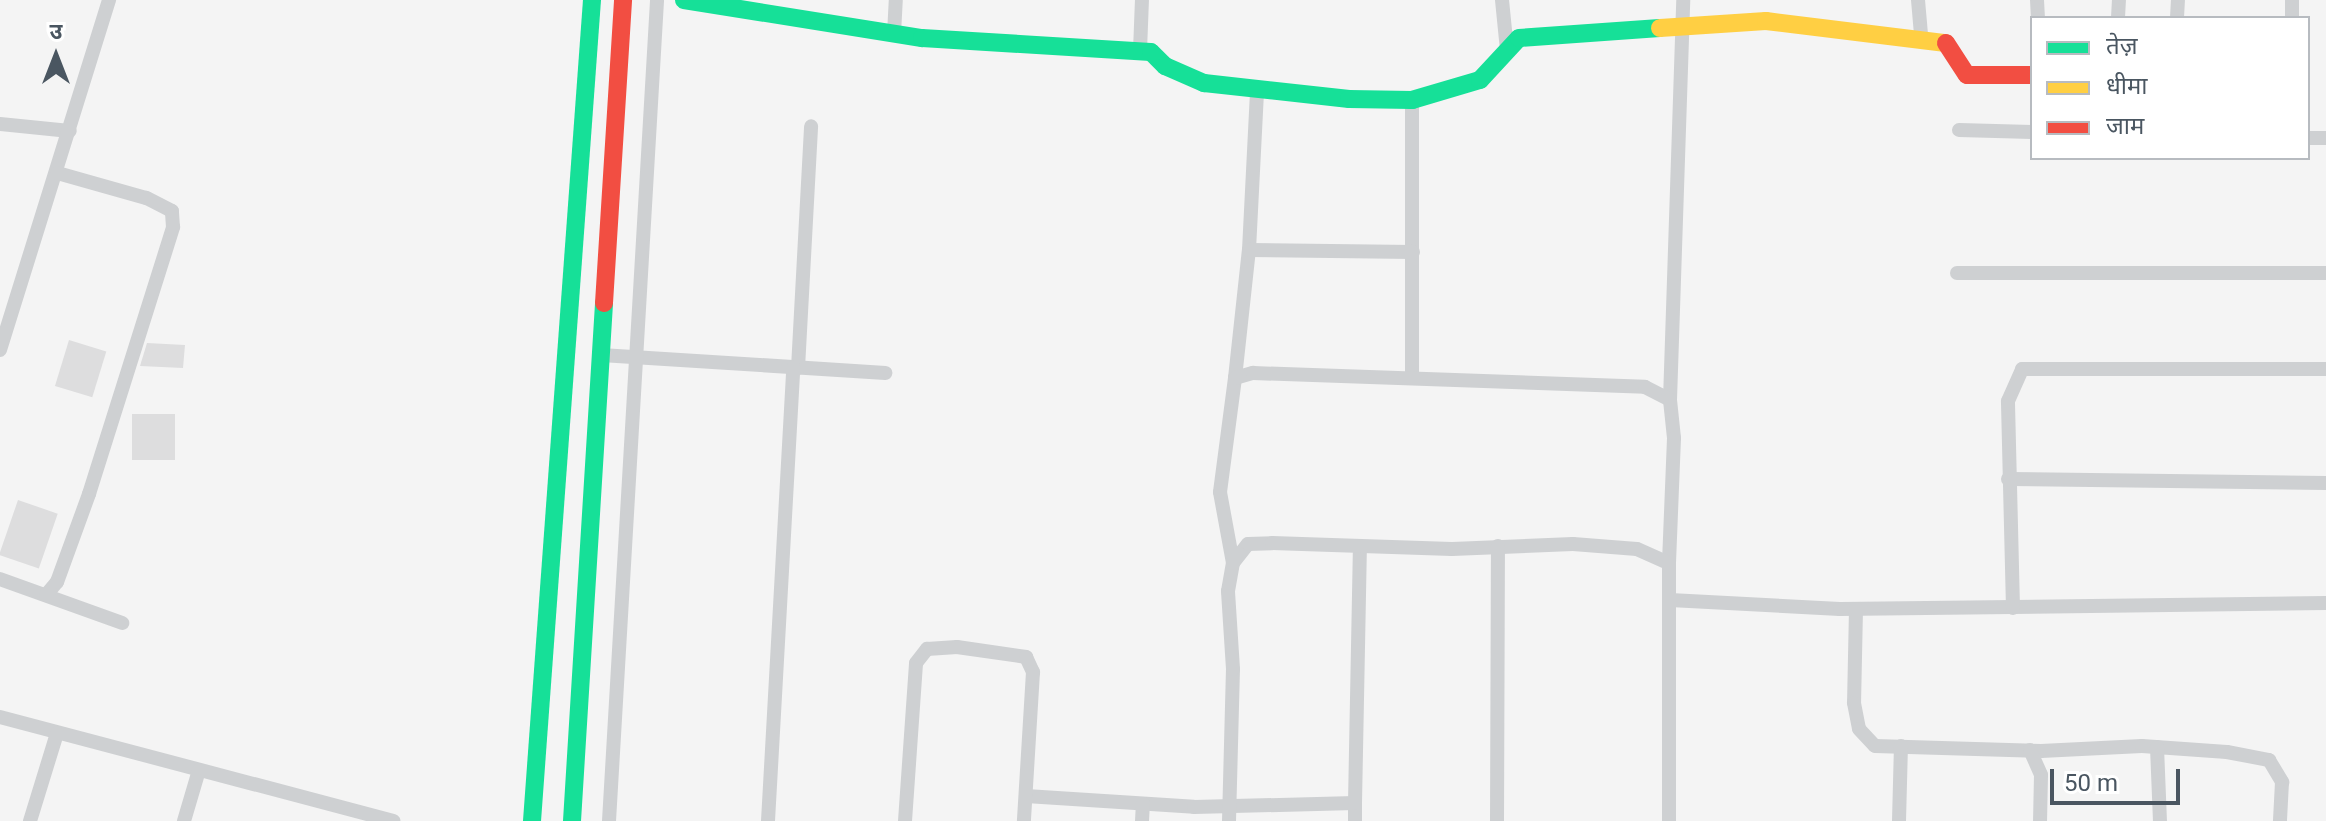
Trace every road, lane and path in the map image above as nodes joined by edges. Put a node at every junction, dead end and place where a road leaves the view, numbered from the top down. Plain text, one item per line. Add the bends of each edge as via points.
1 (109, 0) edge
2 (592, 0) edge
3 (623, 0) edge
4 (657, 0) edge
5 (684, 0) edge
6 (896, 0) edge
7 (1142, 0) edge
8 (1502, 0) edge
9 (1683, 0) edge
10 (1918, 0) edge
11 (1683, 29) junction
12 (894, 34) junction
13 (1921, 37) junction
14 (1507, 50) junction
15 (1140, 51) junction
16 (2030, 75) edge
17 (1257, 91) junction
18 (1412, 100) junction
19 (0, 124) edge
20 (811, 126) dead end
21 (1959, 130) dead end
22 (70, 131) junction
23 (2030, 132) edge
24 (57, 173) junction
25 (1249, 250) junction
26 (1413, 252) junction
27 (1957, 273) dead end
28 (2326, 273) edge
29 (0, 350) edge
30 (638, 354) junction
31 (601, 355) junction
32 (796, 368) junction
33 (2326, 369) edge
34 (885, 373) dead end
35 (1235, 378) junction
36 (1412, 378) junction
37 (1670, 400) junction
38 (2008, 479) junction
39 (2326, 483) edge
40 (1498, 546) junction
41 (1360, 548) junction
42 (1233, 563) junction
43 (1669, 563) junction
44 (0, 579) edge
45 (46, 595) junction
46 (1670, 600) junction
47 (2326, 603) edge
48 (2013, 608) junction
49 (1856, 609) junction
50 (122, 623) dead end
51 (0, 717) edge
52 (57, 733) junction
53 (1901, 746) junction
54 (2157, 747) junction
55 (2030, 750) junction
56 (199, 770) junction
57 (1026, 796) junction
58 (1355, 803) junction
59 (1143, 804) junction
60 (1229, 805) junction
61 (338, 814) edge
62 (30, 821) edge
63 (184, 821) edge
64 (393, 821) edge
65 (532, 821) edge
66 (572, 821) edge
67 (609, 821) edge
68 (768, 821) edge
69 (905, 821) edge
70 (1024, 821) edge
71 (1142, 821) edge
72 (1229, 821) edge
73 (1355, 821) edge
74 (1497, 821) edge
75 (1669, 821) edge
76 (1899, 821) edge
77 (2040, 821) edge
78 (2160, 821) edge
79 (2280, 821) edge

1 - 22 street
2 - 65 street
3 - 31 street
4 - 30 street
5 - 12 street
6 - 12 street
7 - 15 street
8 - 14 street
9 - 11 street
10 - 13 street
11 - 13 street via 1766,21
11 - 14 street via 1519,38
11 - 37 street
12 - 15 street
13 - 16 street via 1946,43 1967,75
14 - 18 street via 1480,80
15 - 17 street via 1151,52 1165,66 1204,83
17 - 18 street
17 - 25 street
18 - 26 street
19 - 22 street
20 - 32 street
21 - 23 street
22 - 24 street
24 - 29 street
24 - 45 street via 146,198 172,211 173,227 89,494 57,582
25 - 26 street
25 - 35 street
26 - 36 street
27 - 28 street
30 - 31 street
30 - 32 street via 659,362
30 - 67 street
31 - 66 street
32 - 34 street
32 - 68 street
33 - 38 street via 2022,369 2008,401
35 - 36 street via 1253,373
35 - 42 street via 1220,492
36 - 37 street via 1615,382 1645,387
37 - 43 street via 1674,438
38 - 39 street
38 - 48 street
40 - 41 street via 1452,549 1385,543
40 - 43 street via 1637,549
40 - 74 street
41 - 42 street via 1248,544
41 - 58 street
42 - 60 street via 1228,591 1233,669
43 - 46 street
44 - 45 street
45 - 50 street
46 - 49 street
46 - 75 street
47 - 48 street
48 - 49 street
49 - 53 street via 1859,657 1854,703 1859,729 1875,746
51 - 52 street
52 - 56 street
52 - 62 street
53 - 55 street
53 - 76 street
54 - 55 street
54 - 78 street
54 - 79 street via 2269,760 2282,782
55 - 77 street via 2041,775
56 - 61 street
56 - 63 street
57 - 59 street
57 - 69 street via 1033,672 1026,657 957,647 927,649 916,663
57 - 70 street
58 - 60 street
58 - 73 street
59 - 60 street
59 - 71 street
60 - 72 street
61 - 64 street

